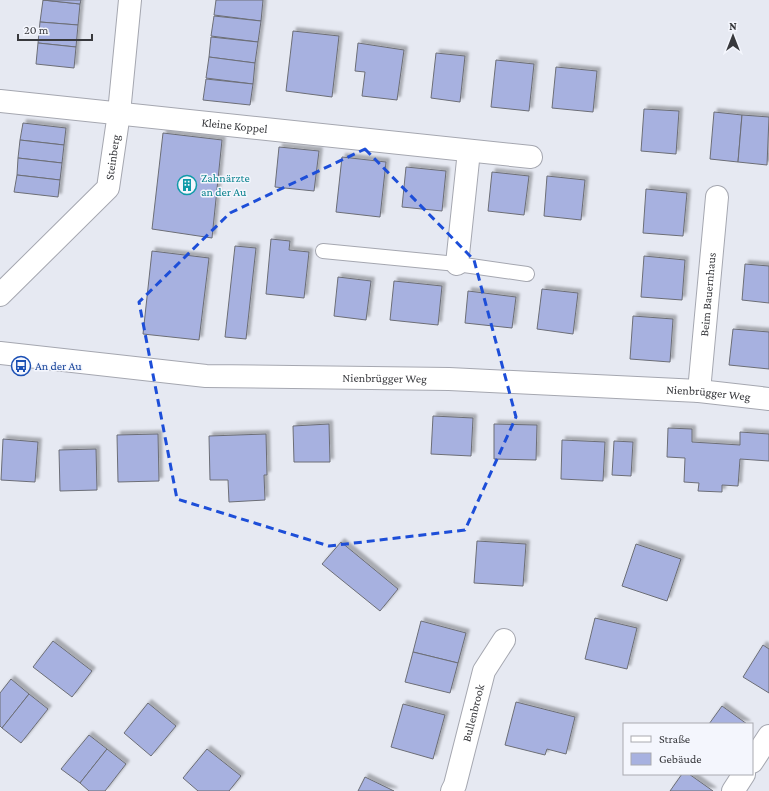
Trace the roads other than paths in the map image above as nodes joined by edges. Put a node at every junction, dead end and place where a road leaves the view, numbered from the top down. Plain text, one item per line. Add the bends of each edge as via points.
1 (130, 0) edge
2 (0, 100) edge
3 (119, 113) junction
4 (469, 151) junction
5 (532, 157) dead end
6 (717, 197) dead end
7 (323, 251) dead end
8 (457, 264) junction
9 (527, 274) dead end
10 (0, 296) edge
11 (0, 353) edge
12 (699, 391) junction
13 (769, 399) edge
14 (504, 640) dead end
15 (769, 736) edge
16 (753, 760) edge
17 (743, 775) edge
18 (452, 791) edge
19 (733, 791) edge

1 - 3 street, Steinberg
2 - 3 street, Kleine Koppel
3 - 4 street, Kleine Koppel
3 - 10 street, Steinberg via 108,188
4 - 5 street, Kleine Koppel
4 - 8 street
6 - 12 street, Beim Bauernhaus
7 - 8 lane
8 - 9 lane
11 - 12 street, Nienbrügger Weg via 206,376 449,380
12 - 13 street, Nienbrügger Weg
14 - 18 street, Bullenbrook via 484,671
15 - 16 street
17 - 19 street

